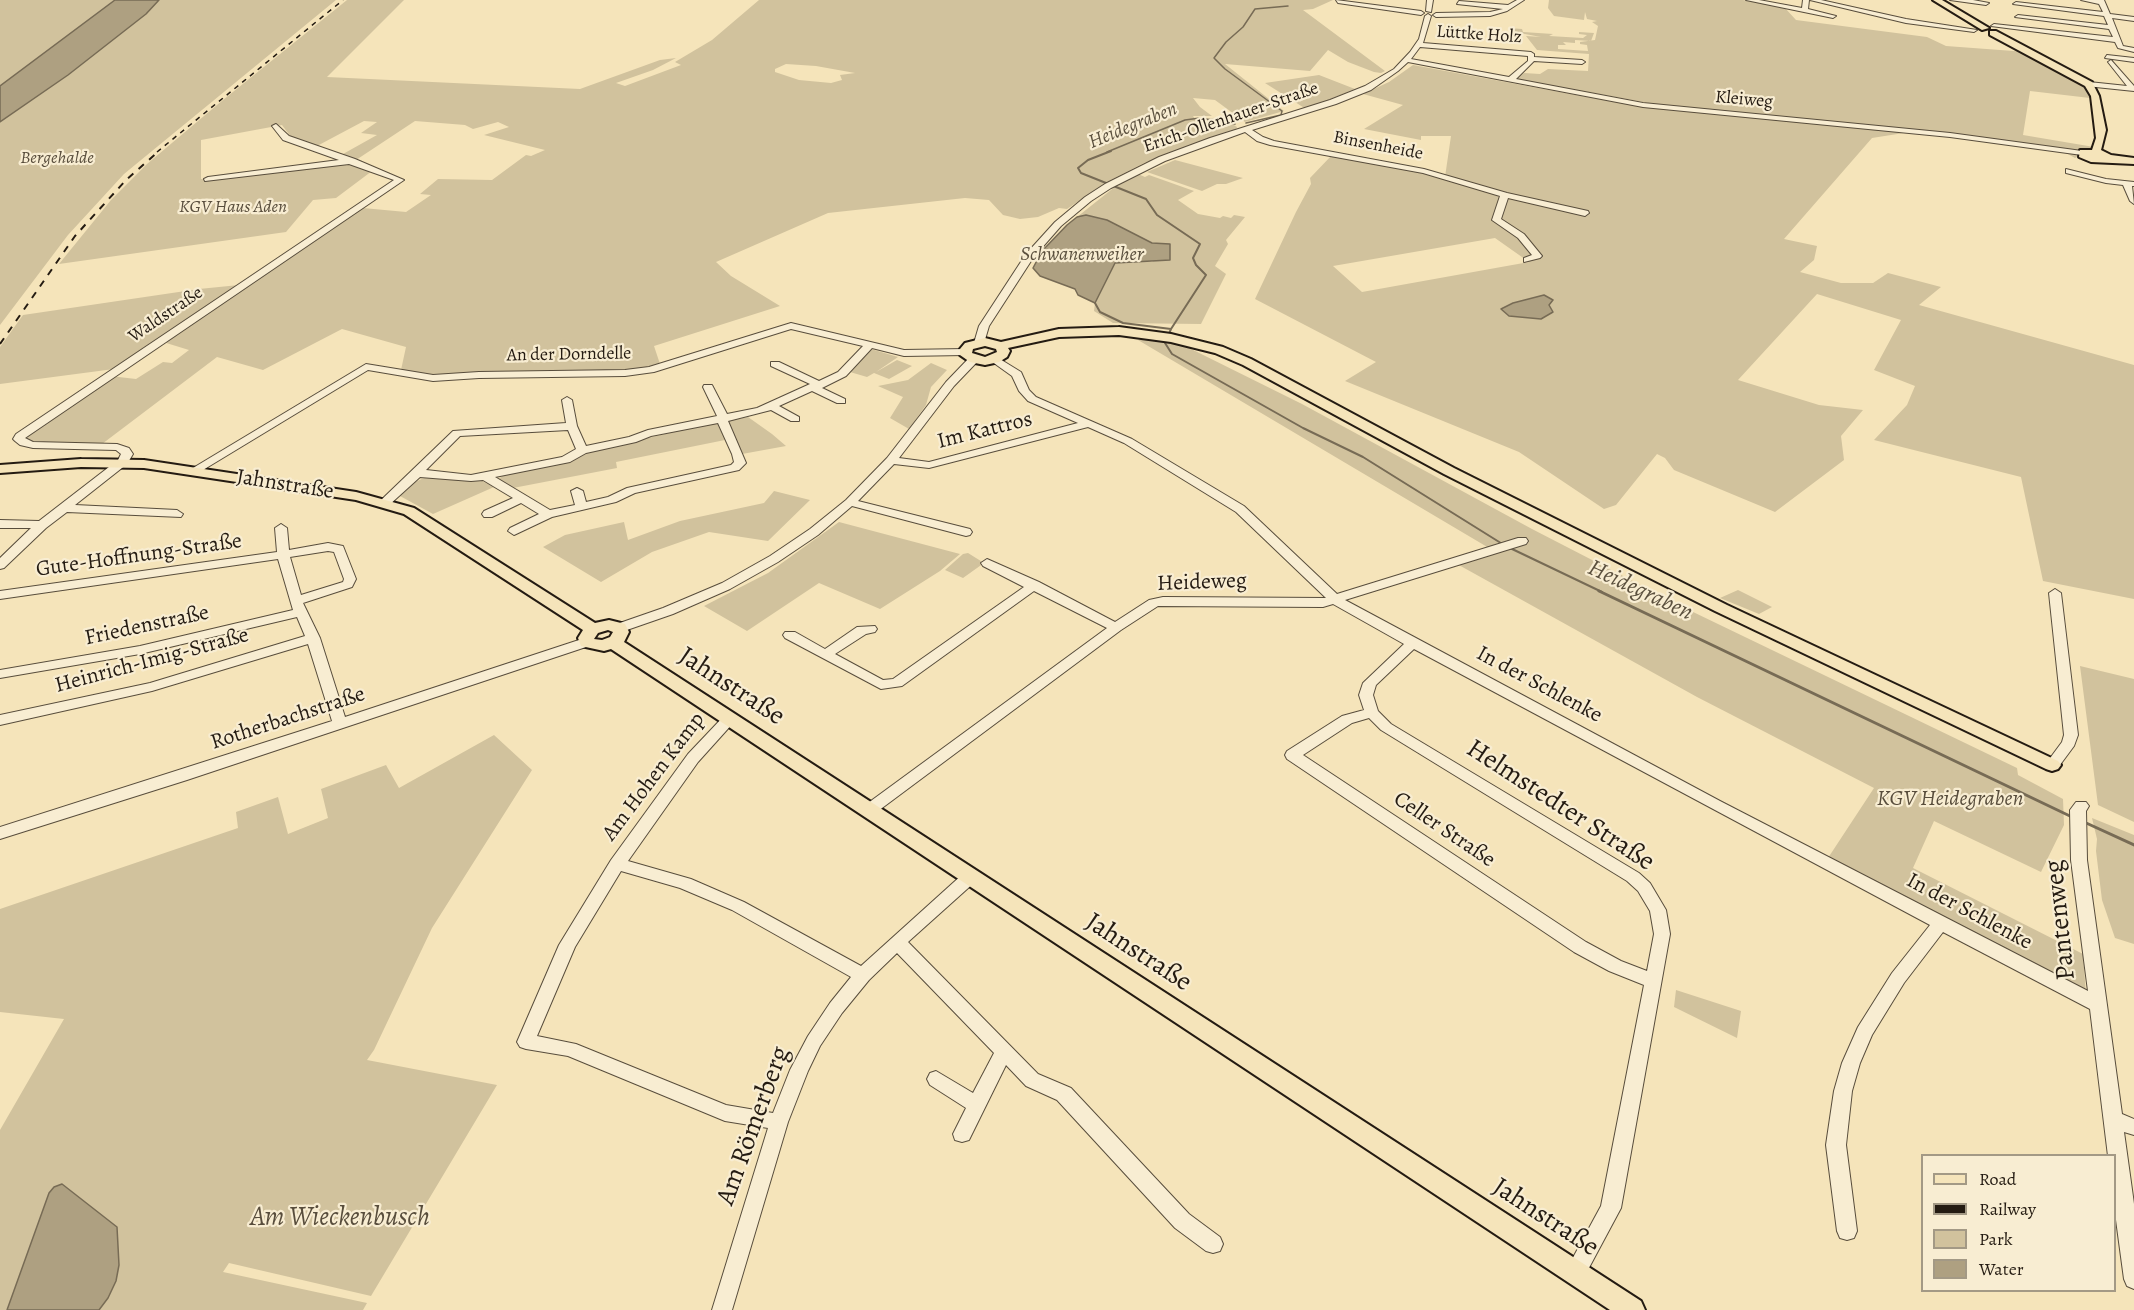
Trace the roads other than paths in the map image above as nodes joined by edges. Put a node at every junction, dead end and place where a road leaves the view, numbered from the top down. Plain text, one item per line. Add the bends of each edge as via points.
1 (1430, 0) edge
2 (1515, 0) edge
3 (1521, 0) edge
4 (1749, 0) edge
5 (1806, 0) edge
6 (1813, 0) edge
7 (1937, 0) edge
8 (1953, 0) edge
9 (2084, 0) edge
10 (1338, 1) edge
11 (2101, 1) edge
12 (2016, 2) edge
13 (1459, 3) dead end
14 (1781, 3) edge
15 (1986, 4) edge
16 (1508, 7) junction
17 (1805, 10) junction
18 (1430, 14) junction
19 (2108, 15) junction
20 (1833, 16) dead end
21 (2018, 16) junction
22 (2134, 19) edge
23 (2112, 27) junction
24 (2020, 29) junction
25 (1974, 30) joint
26 (1990, 30) junction
27 (2118, 40) junction
28 (1419, 45) junction
29 (2134, 50) edge
30 (1406, 60) junction
31 (1531, 60) junction
32 (2134, 60) edge
33 (1582, 62) dead end
34 (2111, 62) junction
35 (2134, 67) edge
36 (2119, 72) junction
37 (2134, 74) edge
38 (1510, 80) junction
39 (2090, 84) junction
40 (2134, 87) edge
41 (276, 126) dead end
42 (1246, 130) junction
43 (2089, 155) junction
44 (351, 161) junction
45 (2134, 161) edge
46 (208, 179) dead end
47 (2130, 184) edge
48 (1505, 195) junction
49 (2134, 201) edge
50 (1585, 213) dead end
51 (1527, 260) dead end
52 (980, 343) junction
53 (870, 345) junction
54 (1001, 346) junction
55 (970, 356) junction
56 (995, 359) junction
57 (775, 364) dead end
58 (708, 387) dead end
59 (817, 387) junction
60 (567, 400) dead end
61 (841, 401) dead end
62 (773, 407) junction
63 (666, 415) dead end
64 (723, 419) junction
65 (795, 419) dead end
66 (1088, 424) junction
67 (572, 426) junction
68 (672, 428) junction
69 (582, 450) junction
70 (891, 460) junction
71 (123, 462) junction
72 (0, 469) edge
73 (661, 469) dead end
74 (194, 471) junction
75 (417, 473) junction
76 (485, 476) junction
77 (666, 483) junction
78 (578, 492) dead end
79 (521, 498) junction
80 (384, 502) junction
81 (850, 502) junction
82 (581, 507) junction
83 (65, 508) junction
84 (548, 513) junction
85 (177, 514) dead end
86 (488, 514) dead end
87 (0, 524) edge
88 (42, 525) junction
89 (281, 528) dead end
90 (514, 531) dead end
91 (966, 532) dead end
92 (1510, 544) dead end
93 (283, 555) junction
94 (987, 563) dead end
95 (0, 565) edge
96 (1035, 585) junction
97 (2055, 593) dead end
98 (0, 595) edge
99 (1336, 600) junction
100 (298, 607) junction
101 (1116, 627) junction
102 (870, 629) dead end
103 (790, 634) dead end
104 (590, 636) junction
105 (616, 636) junction
106 (313, 638) junction
107 (1413, 643) junction
108 (825, 655) junction
109 (0, 674) edge
110 (1372, 713) junction
111 (729, 719) junction
112 (0, 720) edge
113 (340, 724) junction
114 (2052, 765) joint
115 (869, 810) junction
116 (2079, 816) dead end
117 (0, 833) edge
118 (617, 864) junction
119 (970, 877) junction
120 (1941, 923) junction
121 (897, 942) junction
122 (862, 975) junction
123 (1653, 981) junction
124 (2098, 1005) junction
125 (1004, 1051) junction
126 (936, 1080) dead end
127 (976, 1105) junction
128 (2113, 1119) junction
129 (779, 1122) junction
130 (2134, 1127) edge
131 (962, 1134) dead end
132 (1847, 1231) dead end
133 (1213, 1244) dead end
134 (1576, 1272) junction
135 (2134, 1279) edge
136 (722, 1310) edge
137 (1632, 1310) edge

1 - 18 street, Erich-Ollenhauer-Straße
2 - 16 street
3 - 16 street
4 - 14 street
5 - 17 street
6 - 25 street via 1906,21
7 - 26 main road
8 - 15 street
9 - 11 street
10 - 18 street
11 - 19 street
12 - 19 street
12 - 21 street
13 - 16 street
14 - 17 street
16 - 18 street via 1489,14
17 - 20 street
18 - 28 street, Erich-Ollenhauer-Straße
19 - 22 street
19 - 23 street
21 - 23 street
21 - 24 street
23 - 27 street
24 - 26 street
24 - 27 street
25 - 26 main road
26 - 39 main road
27 - 29 street via 2122,48
28 - 30 street, Erich-Ollenhauer-Straße
28 - 31 street, Lüttke Holz via 1527,52
30 - 38 street, Kleiweg
30 - 42 street, Erich-Ollenhauer-Straße via 1388,76 1351,95
31 - 33 street, Lüttke Holz
31 - 38 street, Lüttke Holz
32 - 34 street via 2108,57
34 - 35 street
34 - 36 street
36 - 37 street
36 - 40 street
38 - 43 street, Kleiweg via 1663,108 1950,135
39 - 40 street
39 - 43 main road via 2102,138
41 - 44 street via 286,138
42 - 48 street, Binsenheide via 1273,143 1424,171
42 - 52 street, Erich-Ollenhauer-Straße via 1162,159 1111,185 1074,210 1040,242 1017,273 984,326
43 - 45 main road
43 - 47 street via 2067,172
44 - 46 street
44 - 71 street, Waldstraße via 400,180 19,439 33,445 122,448 127,454
47 - 49 street
48 - 50 street, Binsenheide
48 - 51 street via 1496,220 1521,236 1537,256
52 - 54 main road
52 - 55 main road via 969,346
53 - 55 street, An der Dorndelle via 904,353
53 - 59 street via 847,371
53 - 74 street, An der Dorndelle via 791,326 650,370 625,373 433,378 366,367
54 - 56 main road via 1003,354
54 - 114 main road via 1040,336 1119,331 1184,340 1247,362 1576,536
55 - 56 main road
55 - 70 street
56 - 66 street, In der Schlenke via 1017,374 1032,399
57 - 59 street
58 - 64 street
59 - 61 street
59 - 62 street
60 - 67 street
62 - 64 street
62 - 65 street
63 - 68 street
64 - 68 street
64 - 77 street via 739,466
66 - 70 street, Im Kattros via 929,465
66 - 99 street, In der Schlenke via 1128,441 1240,510
67 - 69 street
67 - 75 street via 457,433
68 - 69 street
69 - 76 street via 566,460
70 - 81 street
71 - 72 main road, Jahnstraße
71 - 74 main road, Jahnstraße
71 - 83 street
73 - 77 street
74 - 80 main road, Jahnstraße
75 - 76 street
75 - 80 street
76 - 79 street
77 - 82 street
78 - 82 street
79 - 84 street
79 - 86 street
80 - 104 main road, Jahnstraße via 441,530
81 - 91 street
81 - 105 street via 798,544 749,573
82 - 84 street
83 - 85 street
83 - 88 street
84 - 90 street
87 - 88 street
88 - 95 street
89 - 93 street
92 - 99 street, Heideweg
93 - 98 street, Gute-Hoffnung-Straße
93 - 100 street
93 - 100 street, Gute-Hoffnung-Straße via 335,547 350,579 342,588
94 - 96 street
96 - 101 street
96 - 108 street via 897,683 881,685
97 - 114 street via 2071,735
99 - 101 street, Heideweg via 1163,601 1143,608
99 - 107 street, In der Schlenke
100 - 106 street
100 - 109 street, Friedenstraße via 274,619 140,650
101 - 115 street, Heideweg
102 - 108 street via 862,630
103 - 108 street
104 - 105 main road via 609,625
104 - 113 street, Rotherbachstraße
105 - 111 main road, Jahnstraße
106 - 112 street, Heinrich-Imig-Straße via 152,687
106 - 113 street
107 - 110 street via 1370,683 1366,695
107 - 120 street, In der Schlenke
110 - 123 street, Helmstedter Straße via 1386,727 1638,882 1653,899 1662,934
110 - 123 street, Celler Straße via 1347,719 1292,755 1559,934 1615,966
111 - 115 main road, Jahnstraße
111 - 118 street, Am Hohen Kamp via 693,759
113 - 117 street, Rotherbachstraße
115 - 119 main road, Jahnstraße
116 - 124 street, Pantenweg via 2079,860
118 - 122 street, Am Hohen Kamp via 685,883 738,906
118 - 129 street, Am Hohen Kamp via 567,945 526,1042 570,1049 725,1113
119 - 121 street, Am Römerberg
119 - 134 main road, Jahnstraße
120 - 124 street, In der Schlenke
120 - 132 street via 1898,978 1864,1032 1851,1063 1836,1144
121 - 122 street, Am Römerberg
121 - 125 street
122 - 129 street, Am Römerberg via 814,1041
123 - 134 street, Helmstedter Straße via 1611,1208
124 - 128 street, Pantenweg
125 - 127 street
125 - 133 street via 1032,1080 1064,1094 1182,1221
126 - 127 street
127 - 131 street
128 - 130 street
128 - 135 street, Pantenweg
129 - 136 street, Am Römerberg
134 - 137 main road, Jahnstraße

